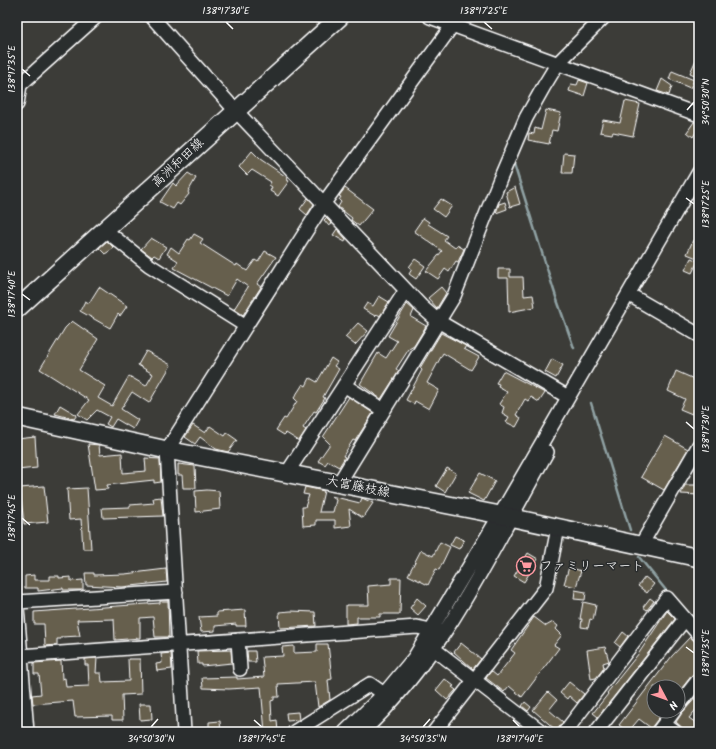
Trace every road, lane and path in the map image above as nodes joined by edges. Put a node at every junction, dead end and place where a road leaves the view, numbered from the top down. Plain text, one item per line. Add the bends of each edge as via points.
1 (96, 17) edge
2 (152, 17) edge
3 (340, 17) edge
4 (430, 17) edge
5 (604, 17) edge
6 (452, 26) junction
7 (558, 63) junction
8 (17, 104) edge
9 (235, 110) junction
10 (699, 115) edge
11 (699, 172) edge
12 (699, 186) edge
13 (324, 203) junction
14 (105, 230) junction
15 (406, 290) junction
16 (635, 298) junction
17 (17, 309) edge
18 (438, 321) junction
19 (246, 326) junction
20 (699, 335) edge
21 (344, 385) junction
22 (568, 397) junction
23 (383, 410) junction
24 (17, 417) edge
25 (699, 445) edge
26 (167, 450) junction
27 (287, 473) junction
28 (339, 483) junction
29 (505, 516) junction
30 (558, 528) junction
31 (641, 545) junction
32 (699, 558) edge
33 (176, 592) junction
34 (17, 602) edge
35 (17, 608) edge
36 (685, 619) junction
37 (431, 630) junction
38 (699, 635) edge
39 (238, 640) junction
40 (18, 642) edge
41 (180, 644) junction
42 (434, 649) junction
43 (20, 656) junction
44 (240, 669) dead end
45 (474, 679) junction
46 (699, 679) edge
47 (384, 694) junction
48 (686, 696) edge
49 (668, 719) edge
50 (661, 728) edge
51 (27, 732) edge
52 (184, 732) edge
53 (294, 732) edge
54 (345, 732) edge
55 (362, 732) edge
56 (434, 732) edge
57 (542, 732) edge
58 (565, 732) edge
59 (596, 732) edge
60 (675, 732) edge

1 - 8 street via 20,85
2 - 9 street
3 - 9 main road, 高洲和田線
4 - 6 street
5 - 7 street
6 - 7 street
6 - 13 street
7 - 10 street
7 - 18 street via 526,118 454,296
9 - 13 street
9 - 14 main road, 高洲和田線
11 - 22 street
12 - 16 street
13 - 15 street
13 - 19 street
14 - 17 main road, 高洲和田線
14 - 19 street via 149,265
15 - 18 street
15 - 21 street
16 - 20 street
16 - 29 street
18 - 22 street
18 - 23 street
19 - 26 street
21 - 23 street
21 - 27 street
22 - 29 street
23 - 28 street
24 - 26 main road, 大富藤枝線
25 - 31 street
26 - 27 main road, 大富藤枝線
26 - 33 street
27 - 28 main road, 大富藤枝線
28 - 29 main road, 大富藤枝線
29 - 30 main road, 大富藤枝線
29 - 37 street
29 - 42 street via 450,625
30 - 31 main road, 大富藤枝線
30 - 45 street via 546,588
31 - 32 main road, 大富藤枝線
33 - 34 street
33 - 41 street
35 - 40 street
36 - 38 street
36 - 58 street via 667,598
36 - 59 street
37 - 39 street via 418,627
37 - 47 street via 414,658
39 - 41 street
39 - 44 street
40 - 43 street
41 - 43 street
41 - 52 street
42 - 45 street
42 - 55 street via 400,693
43 - 51 street
45 - 56 street
45 - 57 street
46 - 48 street
47 - 53 street via 370,684
47 - 54 street
49 - 50 street
50 - 60 street

